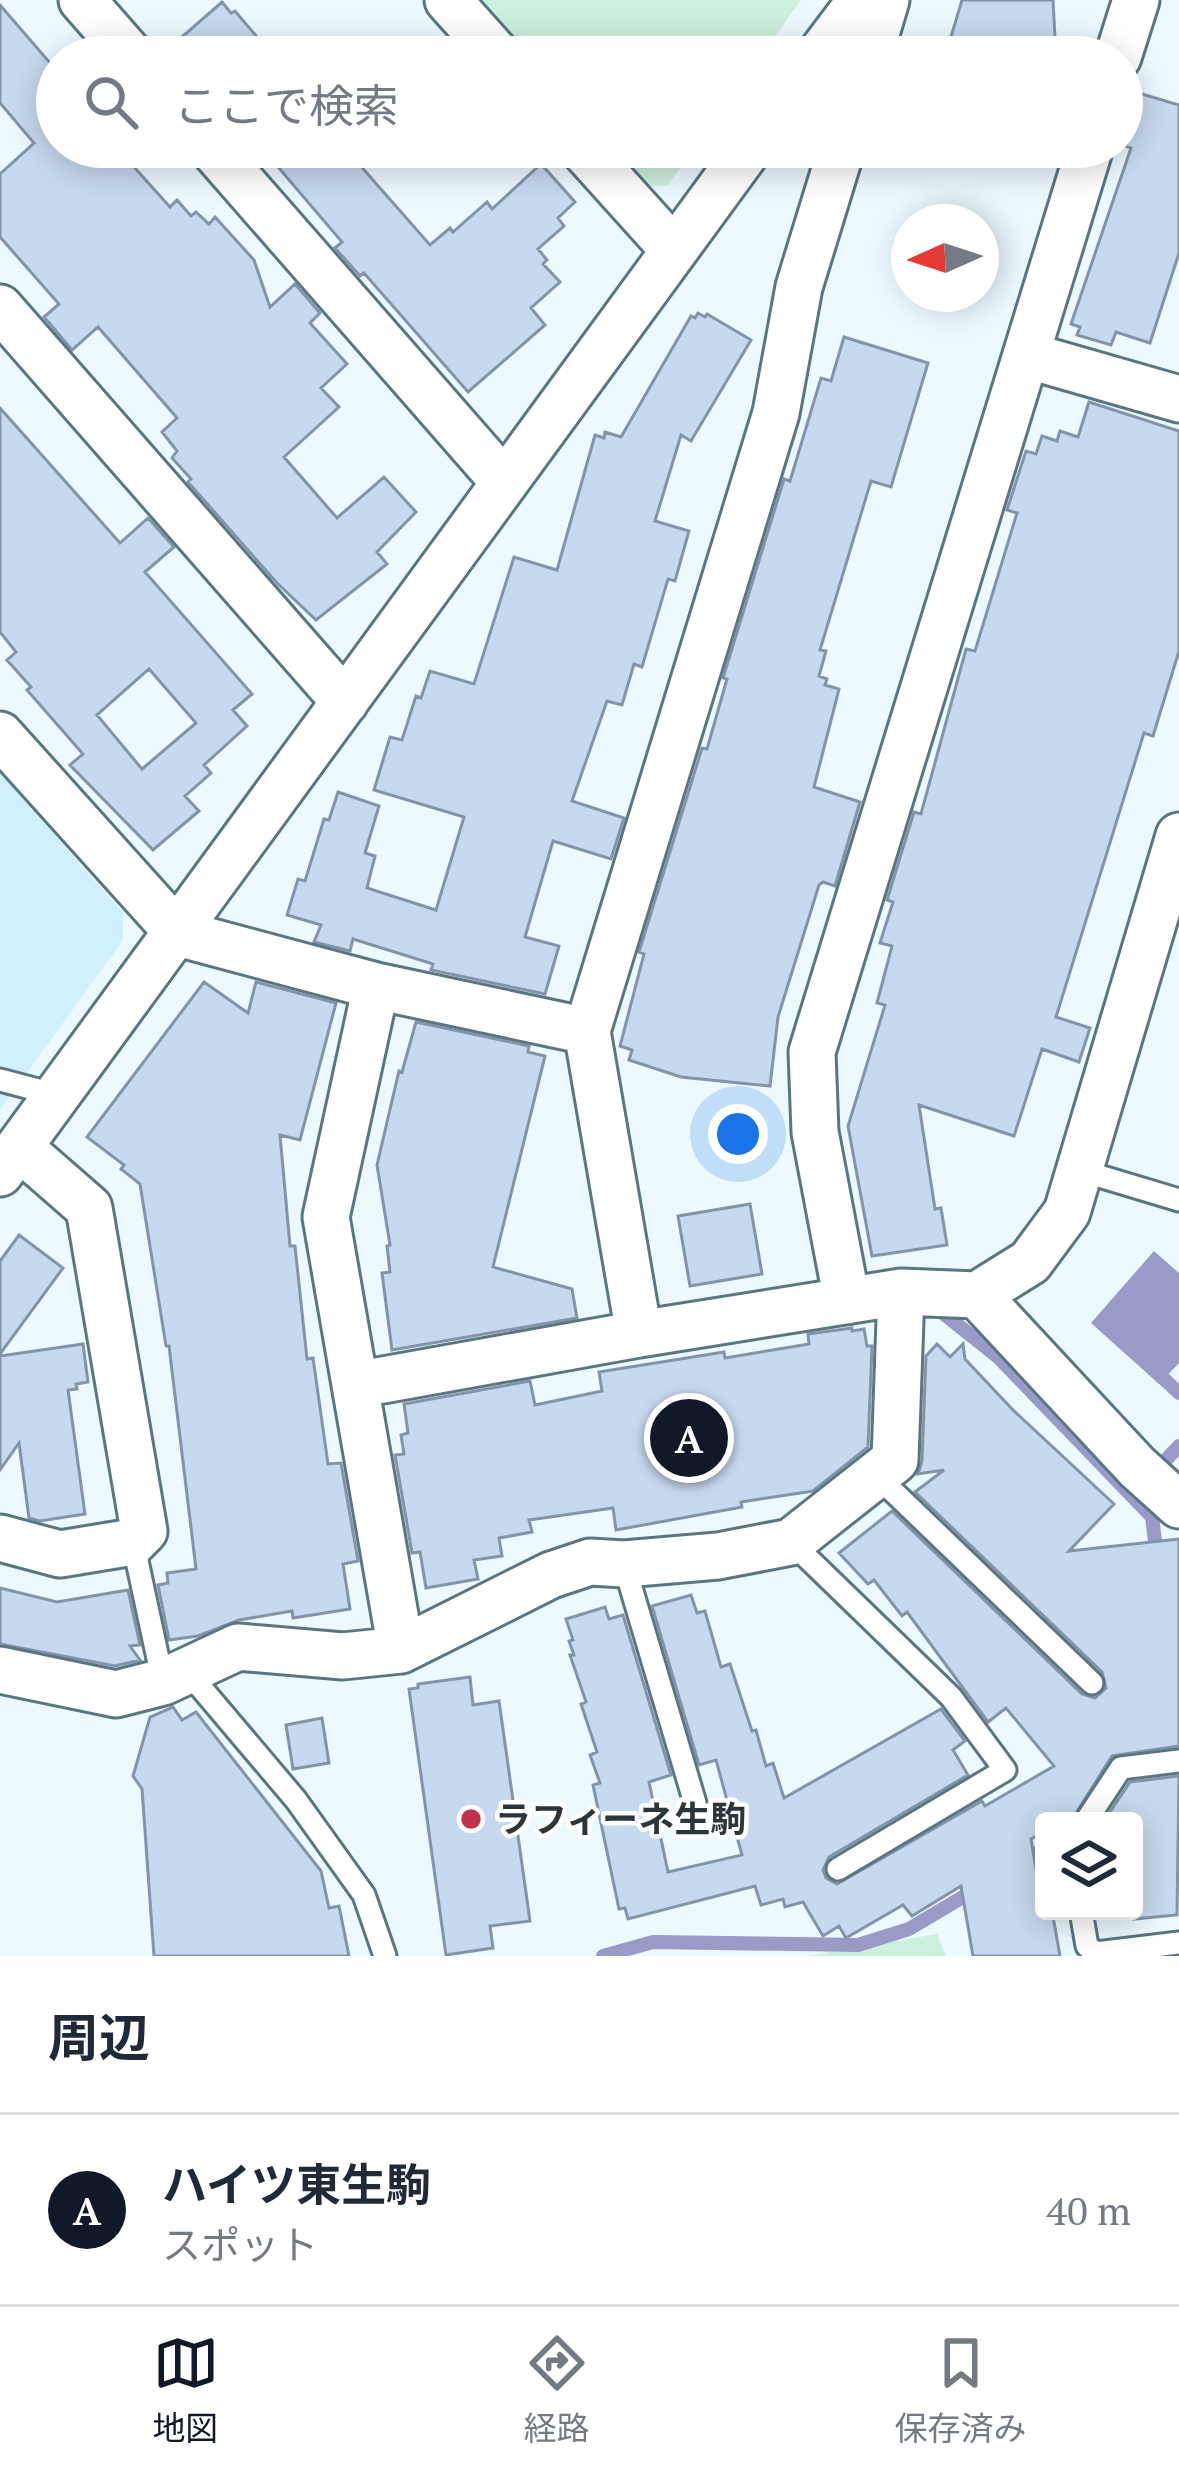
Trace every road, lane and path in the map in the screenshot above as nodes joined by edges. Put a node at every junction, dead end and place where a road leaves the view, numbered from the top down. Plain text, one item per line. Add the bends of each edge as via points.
1 (82, 0) edge
2 (448, 0) edge
3 (861, 0) edge
4 (886, 0) edge
5 (1136, 0) edge
6 (114, 36) edge
7 (480, 36) edge
8 (834, 36) edge
9 (875, 36) edge
10 (1125, 36) edge
11 (229, 168) edge
12 (599, 168) edge
13 (734, 168) edge
14 (836, 168) edge
15 (1083, 168) edge
16 (673, 249) junction
17 (0, 308) edge
18 (1025, 355) junction
19 (1179, 399) edge
20 (504, 482) junction
21 (345, 702) junction
22 (0, 735) edge
23 (1179, 836) edge
24 (178, 933) junction
25 (376, 986) junction
26 (587, 1031) junction
27 (0, 1080) edge
28 (57, 1095) junction
29 (10, 1160) edge
30 (1079, 1170) junction
31 (1179, 1200) edge
32 (901, 1292) junction
33 (976, 1295) junction
34 (847, 1300) junction
35 (639, 1334) junction
36 (355, 1385) junction
37 (876, 1475) junction
38 (1179, 1505) edge
39 (0, 1538) edge
40 (133, 1542) junction
41 (791, 1542) junction
42 (624, 1564) junction
43 (401, 1650) junction
44 (0, 1670) edge
45 (174, 1676) junction
46 (1092, 1683) dead end
47 (1179, 1761) edge
48 (695, 1803) dead end
49 (1092, 1812) edge
50 (838, 1869) dead end
51 (1083, 1920) edge
52 (1179, 1943) edge
53 (385, 1956) edge

1 - 6 street
2 - 7 street
3 - 8 street
4 - 9 street
5 - 10 street
11 - 20 street
12 - 16 street
13 - 16 street
14 - 26 street via 799,287 776,413
15 - 18 street
16 - 20 street
17 - 21 street
18 - 19 street
18 - 34 street via 812,1052 815,1132
20 - 21 street
21 - 24 street
22 - 24 street
23 - 30 street
24 - 25 street
24 - 28 street
25 - 26 street
25 - 36 street via 326,1217
26 - 35 street
27 - 28 lane
28 - 29 street
29 - 40 street via 89,1208 144,1531
30 - 31 lane
30 - 33 street via 1066,1213 1030,1262
32 - 33 street
32 - 34 street
32 - 37 street via 895,1460
33 - 38 street
34 - 35 street
35 - 36 street
36 - 43 street
37 - 41 street
37 - 46 lane
39 - 40 street via 60,1554
40 - 45 lane
41 - 42 street
41 - 50 lane via 951,1697 1005,1770
42 - 43 street via 590,1562 551,1575
42 - 48 lane
43 - 45 street via 343,1656 238,1647
44 - 45 street via 116,1694
45 - 53 lane via 296,1800 364,1895
47 - 49 lane via 1121,1768
51 - 52 lane via 1096,1953

